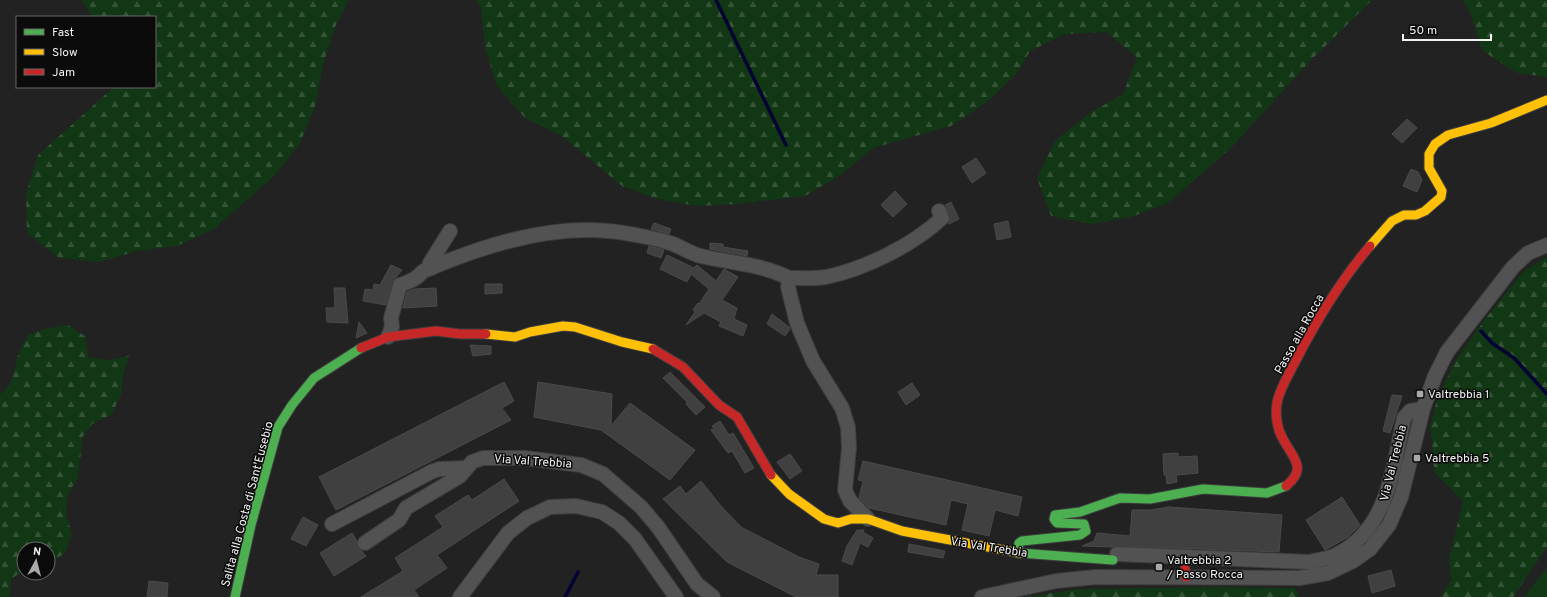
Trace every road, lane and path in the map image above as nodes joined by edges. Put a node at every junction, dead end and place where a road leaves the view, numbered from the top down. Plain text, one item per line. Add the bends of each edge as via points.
1 (1547, 100) edge
2 (939, 211) dead end
3 (450, 231) dead end
4 (1547, 244) edge
5 (432, 268) junction
6 (789, 278) junction
7 (388, 337) junction
8 (1423, 409) junction
9 (466, 468) junction
10 (868, 519) junction
11 (332, 524) dead end
12 (365, 543) dead end
13 (1017, 553) junction
14 (1115, 557) joint
15 (1183, 567) junction
16 (235, 597) edge
17 (460, 597) edge
18 (676, 597) edge
19 (713, 597) edge
20 (982, 597) edge

1 - 13 street, Passo alla Rocca via 1491,123 1448,135 1435,144 1429,154 1429,168 1442,191 1441,197 1425,211 1416,215 1404,215 1392,221 1352,267 1307,338 1277,402 1277,424 1297,461 1296,473 1289,483 1267,493 1204,489 1150,499 1120,498 1080,512 1055,515 1057,523 1084,524 1086,531 1080,535 1022,541
2 - 6 street via 942,218 893,252 825,277
3 - 5 street via 430,263 429,267
4 - 8 street, Via Val Trebbia via 1528,253 1513,267 1447,352
5 - 6 street via 501,242 582,230 609,231 672,244 700,256 761,267
5 - 7 street via 400,285
6 - 10 street via 788,287 797,323 813,361 842,408 847,423 850,448 845,490 850,501
7 - 10 street, Salita alla Costa di Sant'Eusebio via 436,332 515,337 563,326 575,327 656,350 683,367 719,405 737,417 772,477 789,494 830,521 838,523 851,519
7 - 16 street, Salita alla Costa di Sant'Eusebio via 357,350 314,378 282,419 251,525
8 - 15 street, Via Val Trebbia via 1410,411 1404,418 1386,499 1370,528 1358,542 1335,556 1309,562
8 - 15 street, Via Val Trebbia via 1401,497 1389,525 1370,549 1353,561 1328,573 1300,578
9 - 11 street, Via Val Trebbia via 439,469 431,472
9 - 12 street, Via Val Trebbia via 460,476 406,508 399,520
9 - 19 street, Via Val Trebbia via 477,459 525,458 581,465 603,474 641,507 697,584
10 - 13 street, Via Val Trebbia via 902,531
13 - 14 street, Via Val Trebbia
14 - 15 street, Via Val Trebbia
15 - 20 street, Via Val Trebbia via 1056,580
17 - 18 street via 508,532 527,518 550,507 576,506 602,512 619,523 635,538

